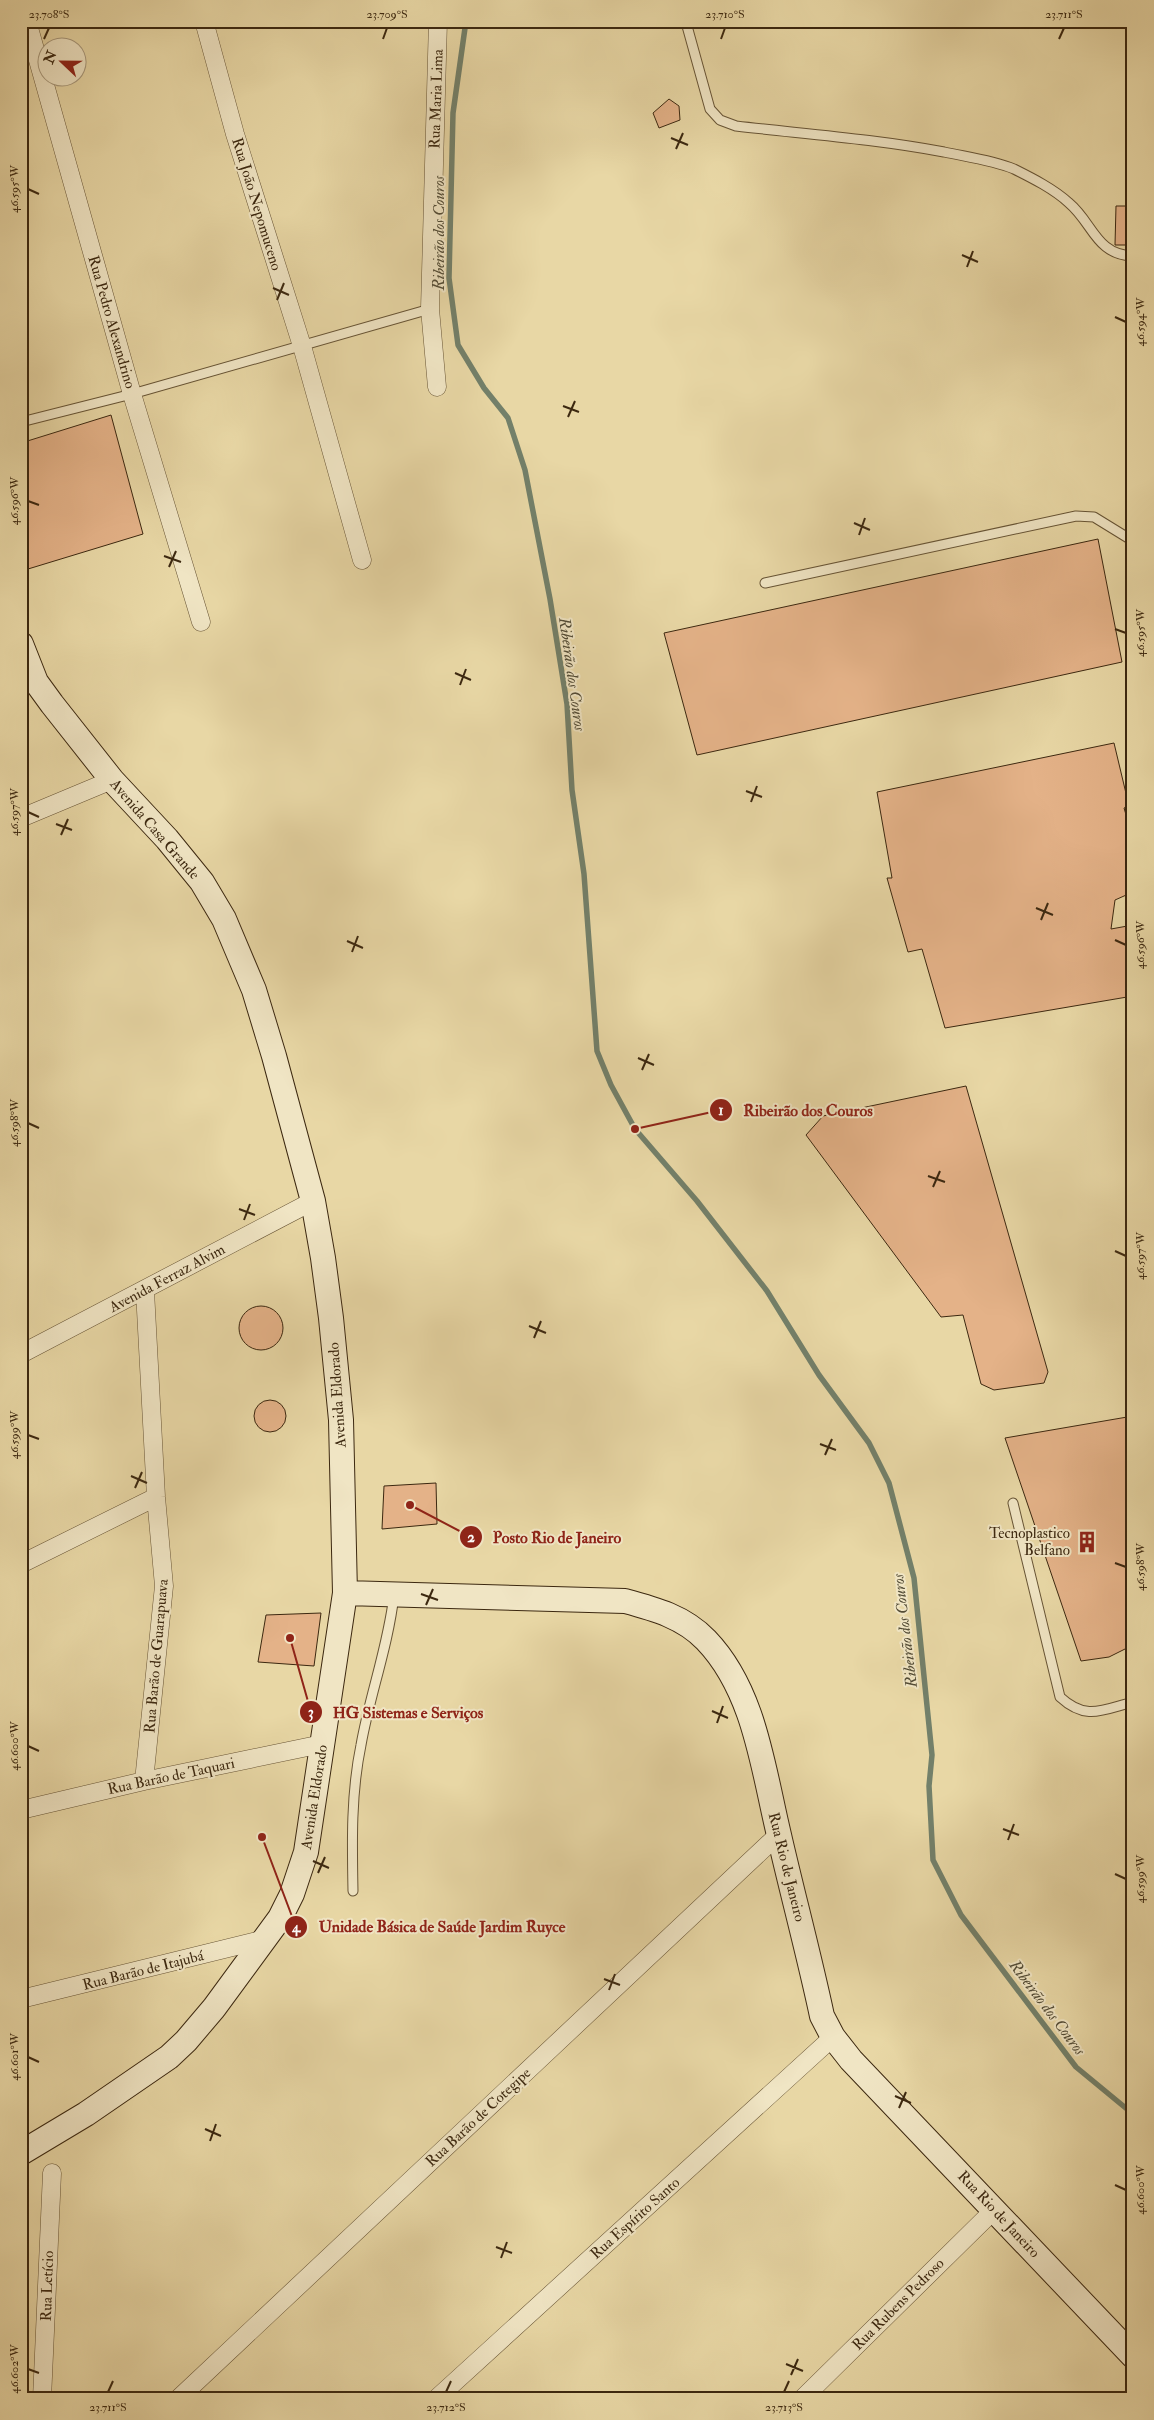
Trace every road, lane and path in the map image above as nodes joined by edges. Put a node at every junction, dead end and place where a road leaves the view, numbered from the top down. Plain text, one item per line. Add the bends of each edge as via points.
1 (27, 21) edge
2 (204, 21) edge
3 (438, 21) edge
4 (687, 26) dead end
5 (1133, 256) edge
6 (430, 309) junction
7 (302, 346) junction
8 (437, 387) dead end
9 (132, 394) junction
10 (21, 422) edge
11 (1133, 541) edge
12 (362, 560) dead end
13 (765, 583) dead end
14 (201, 622) dead end
15 (21, 644) edge
16 (112, 780) junction
17 (21, 818) edge
18 (313, 1201) junction
19 (145, 1291) junction
20 (21, 1354) edge
21 (156, 1496) junction
22 (1013, 1504) dead end
23 (21, 1564) edge
24 (345, 1593) junction
25 (394, 1594) junction
26 (1133, 1702) edge
27 (322, 1744) junction
28 (144, 1781) junction
29 (21, 1810) edge
30 (778, 1835) junction
31 (354, 1890) dead end
32 (265, 1939) junction
33 (21, 1999) edge
34 (833, 2037) junction
35 (21, 2153) edge
36 (52, 2173) dead end
37 (995, 2209) junction
38 (1133, 2356) edge
39 (42, 2399) edge
40 (178, 2399) edge
41 (436, 2399) edge
42 (802, 2399) edge

1 - 9 street, Rua Pedro Alexandrino
2 - 7 street, Rua João Nepomuceno via 235,134
3 - 6 street, Rua Maria Lima
4 - 5 lane via 710,109 720,120 736,126 896,143 1011,168 1070,203 1103,246 1120,256
6 - 7 lane
6 - 8 street, Rua Maria Lima
7 - 9 lane
7 - 12 street, Rua João Nepomuceno
9 - 10 lane
9 - 14 street, Rua Pedro Alexandrino
11 - 13 lane via 1094,517 1076,516
15 - 16 main road, Avenida Casa Grande via 36,682
16 - 17 street
16 - 18 main road, Avenida Casa Grande via 202,882 224,919 254,990
18 - 19 street, Avenida Ferraz Alvim
18 - 24 main road, Avenida Eldorado via 331,1318 341,1420
19 - 20 street, Avenida Ferraz Alvim
19 - 21 street, Rua Barão de Guarapuava
21 - 23 street
21 - 28 street, Rua Barão de Guarapuava via 164,1586
22 - 26 lane via 1060,1697 1073,1709 1090,1712
24 - 25 main road, Rua Rio de Janeiro
24 - 27 main road, Avenida Eldorado
25 - 30 main road, Rua Rio de Janeiro via 625,1601 660,1610 688,1624 706,1640 730,1672 754,1728
25 - 31 lane via 390,1627 360,1745 352,1818
27 - 28 street, Rua Barão de Taquari
27 - 32 main road, Avenida Eldorado via 306,1852 292,1894
28 - 29 street, Rua Barão de Taquari
30 - 34 main road, Rua Rio de Janeiro via 822,2016
30 - 40 street, Rua Barão de Cotegipe
32 - 33 street, Rua Barão de Itajubá
32 - 35 main road, Avenida Eldorado via 214,2008 169,2057 86,2114
34 - 37 main road, Rua Rio de Janeiro
34 - 41 street, Rua Espírito Santo
36 - 39 street, Rua Letício
37 - 38 main road, Rua Rio de Janeiro
37 - 42 street, Rua Rubens Pedroso

